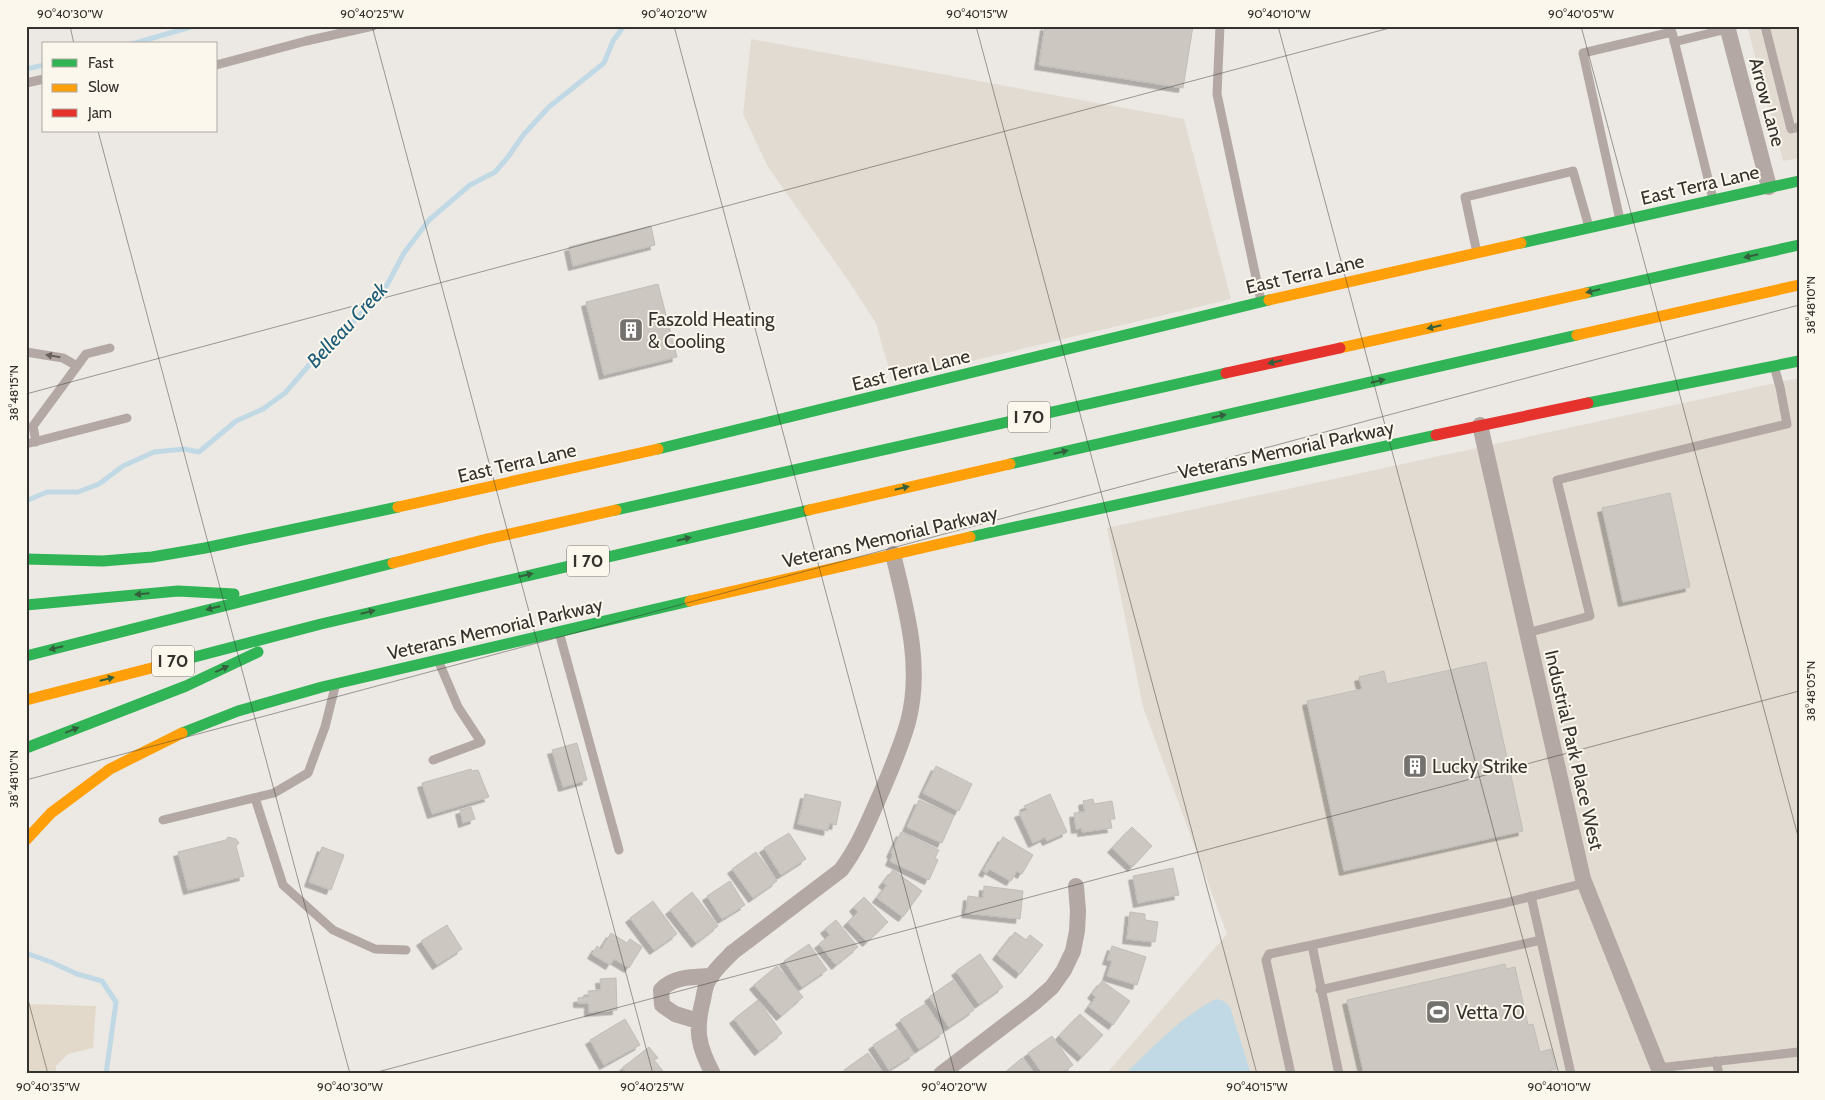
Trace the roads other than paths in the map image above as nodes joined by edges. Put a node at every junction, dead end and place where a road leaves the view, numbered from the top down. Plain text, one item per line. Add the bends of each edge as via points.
1 (373, 26) edge
2 (1220, 26) edge
3 (1765, 26) edge
4 (1727, 28) edge
5 (1674, 42) junction
6 (218, 64) edge
7 (42, 79) edge
8 (26, 83) edge
9 (1799, 127) edge
10 (1799, 180) edge
11 (1769, 187) junction
12 (1713, 200) junction
13 (1620, 221) junction
14 (1589, 228) junction
15 (1799, 245) edge
16 (1477, 253) junction
17 (1799, 285) edge
18 (1262, 302) junction
19 (110, 348) dead end
20 (26, 352) edge
21 (1799, 361) edge
22 (77, 366) junction
23 (1774, 366) junction
24 (127, 418) dead end
25 (1480, 425) junction
26 (36, 442) junction
27 (26, 444) edge
28 (893, 554) junction
29 (26, 559) edge
30 (260, 596) junction
31 (26, 605) edge
32 (320, 624) junction
33 (559, 632) junction
34 (1527, 633) junction
35 (26, 656) edge
36 (438, 660) junction
37 (336, 684) junction
38 (26, 700) edge
39 (26, 748) edge
40 (433, 760) dead end
41 (255, 798) junction
42 (163, 820) dead end
43 (26, 840) edge
44 (619, 850) dead end
45 (1585, 883) junction
46 (1076, 886) dead end
47 (1531, 896) junction
48 (1541, 940) junction
49 (1312, 945) junction
50 (406, 950) dead end
51 (712, 976) junction
52 (1320, 990) junction
53 (698, 1021) junction
54 (1799, 1052) edge
55 (1716, 1061) junction
56 (1660, 1071) edge
57 (713, 1074) edge
58 (941, 1074) edge
59 (1291, 1074) edge
60 (1339, 1074) edge
61 (1570, 1074) edge
62 (1719, 1074) edge

1 - 6 lane
2 - 18 lane via 1217,94
3 - 9 lane via 1791,129
4 - 5 lane
4 - 11 street, Arrow Lane
5 - 12 lane
5 - 13 lane via 1672,32 1583,53
7 - 8 lane
10 - 11 main road, East Terra Lane
11 - 12 main road, East Terra Lane
12 - 13 main road, East Terra Lane
13 - 14 main road, East Terra Lane
14 - 16 main road, East Terra Lane
14 - 16 lane via 1573,171 1465,197
15 -> 30 main road, I 70 via 487,539
16 - 18 main road, East Terra Lane
32 -> 17 main road, I 70
18 - 29 main road, East Terra Lane via 595,464 205,548 103,561
19 - 22 lane via 86,354
22 -> 20 lane via 63,358
21 - 23 main road, Veterans Memorial Parkway
22 - 26 lane via 33,426
23 - 25 main road, Veterans Memorial Parkway
23 - 34 lane via 1787,424 1557,480 1590,616
24 - 26 lane
25 - 28 main road, Veterans Memorial Parkway
25 - 34 street, Industrial Park Place West
26 - 27 lane
28 - 33 main road, Veterans Memorial Parkway
28 - 51 street via 914,648 914,684 908,721 898,752 861,839 841,870 733,952
30 -> 31 main road via 178,591
30 -> 35 main road, I 70
38 -> 32 main road, I 70
39 -> 32 main road via 186,686
33 - 36 main road, Veterans Memorial Parkway
33 - 44 lane
34 - 45 street, Industrial Park Place West
36 - 37 main road, Veterans Memorial Parkway
36 - 40 lane via 458,707 481,742
37 - 41 lane via 308,773 274,793
37 - 43 main road, Veterans Memorial Parkway via 238,711 173,736 110,770 50,814
41 - 42 lane
41 - 50 lane via 283,885 333,930 376,949
45 - 47 lane
45 - 56 street, Industrial Park Place West
46 - 58 street via 1078,912 1073,951 1052,987
47 - 48 lane
47 - 49 lane
48 - 52 lane
48 - 61 lane
49 - 52 lane
49 - 59 lane via 1269,954 1266,960
51 - 53 street via 707,982
51 - 53 street via 680,979 661,990 662,1004 675,1014
52 - 60 lane
53 - 57 street via 702,1048
54 - 55 lane
55 - 56 lane
55 - 62 lane

